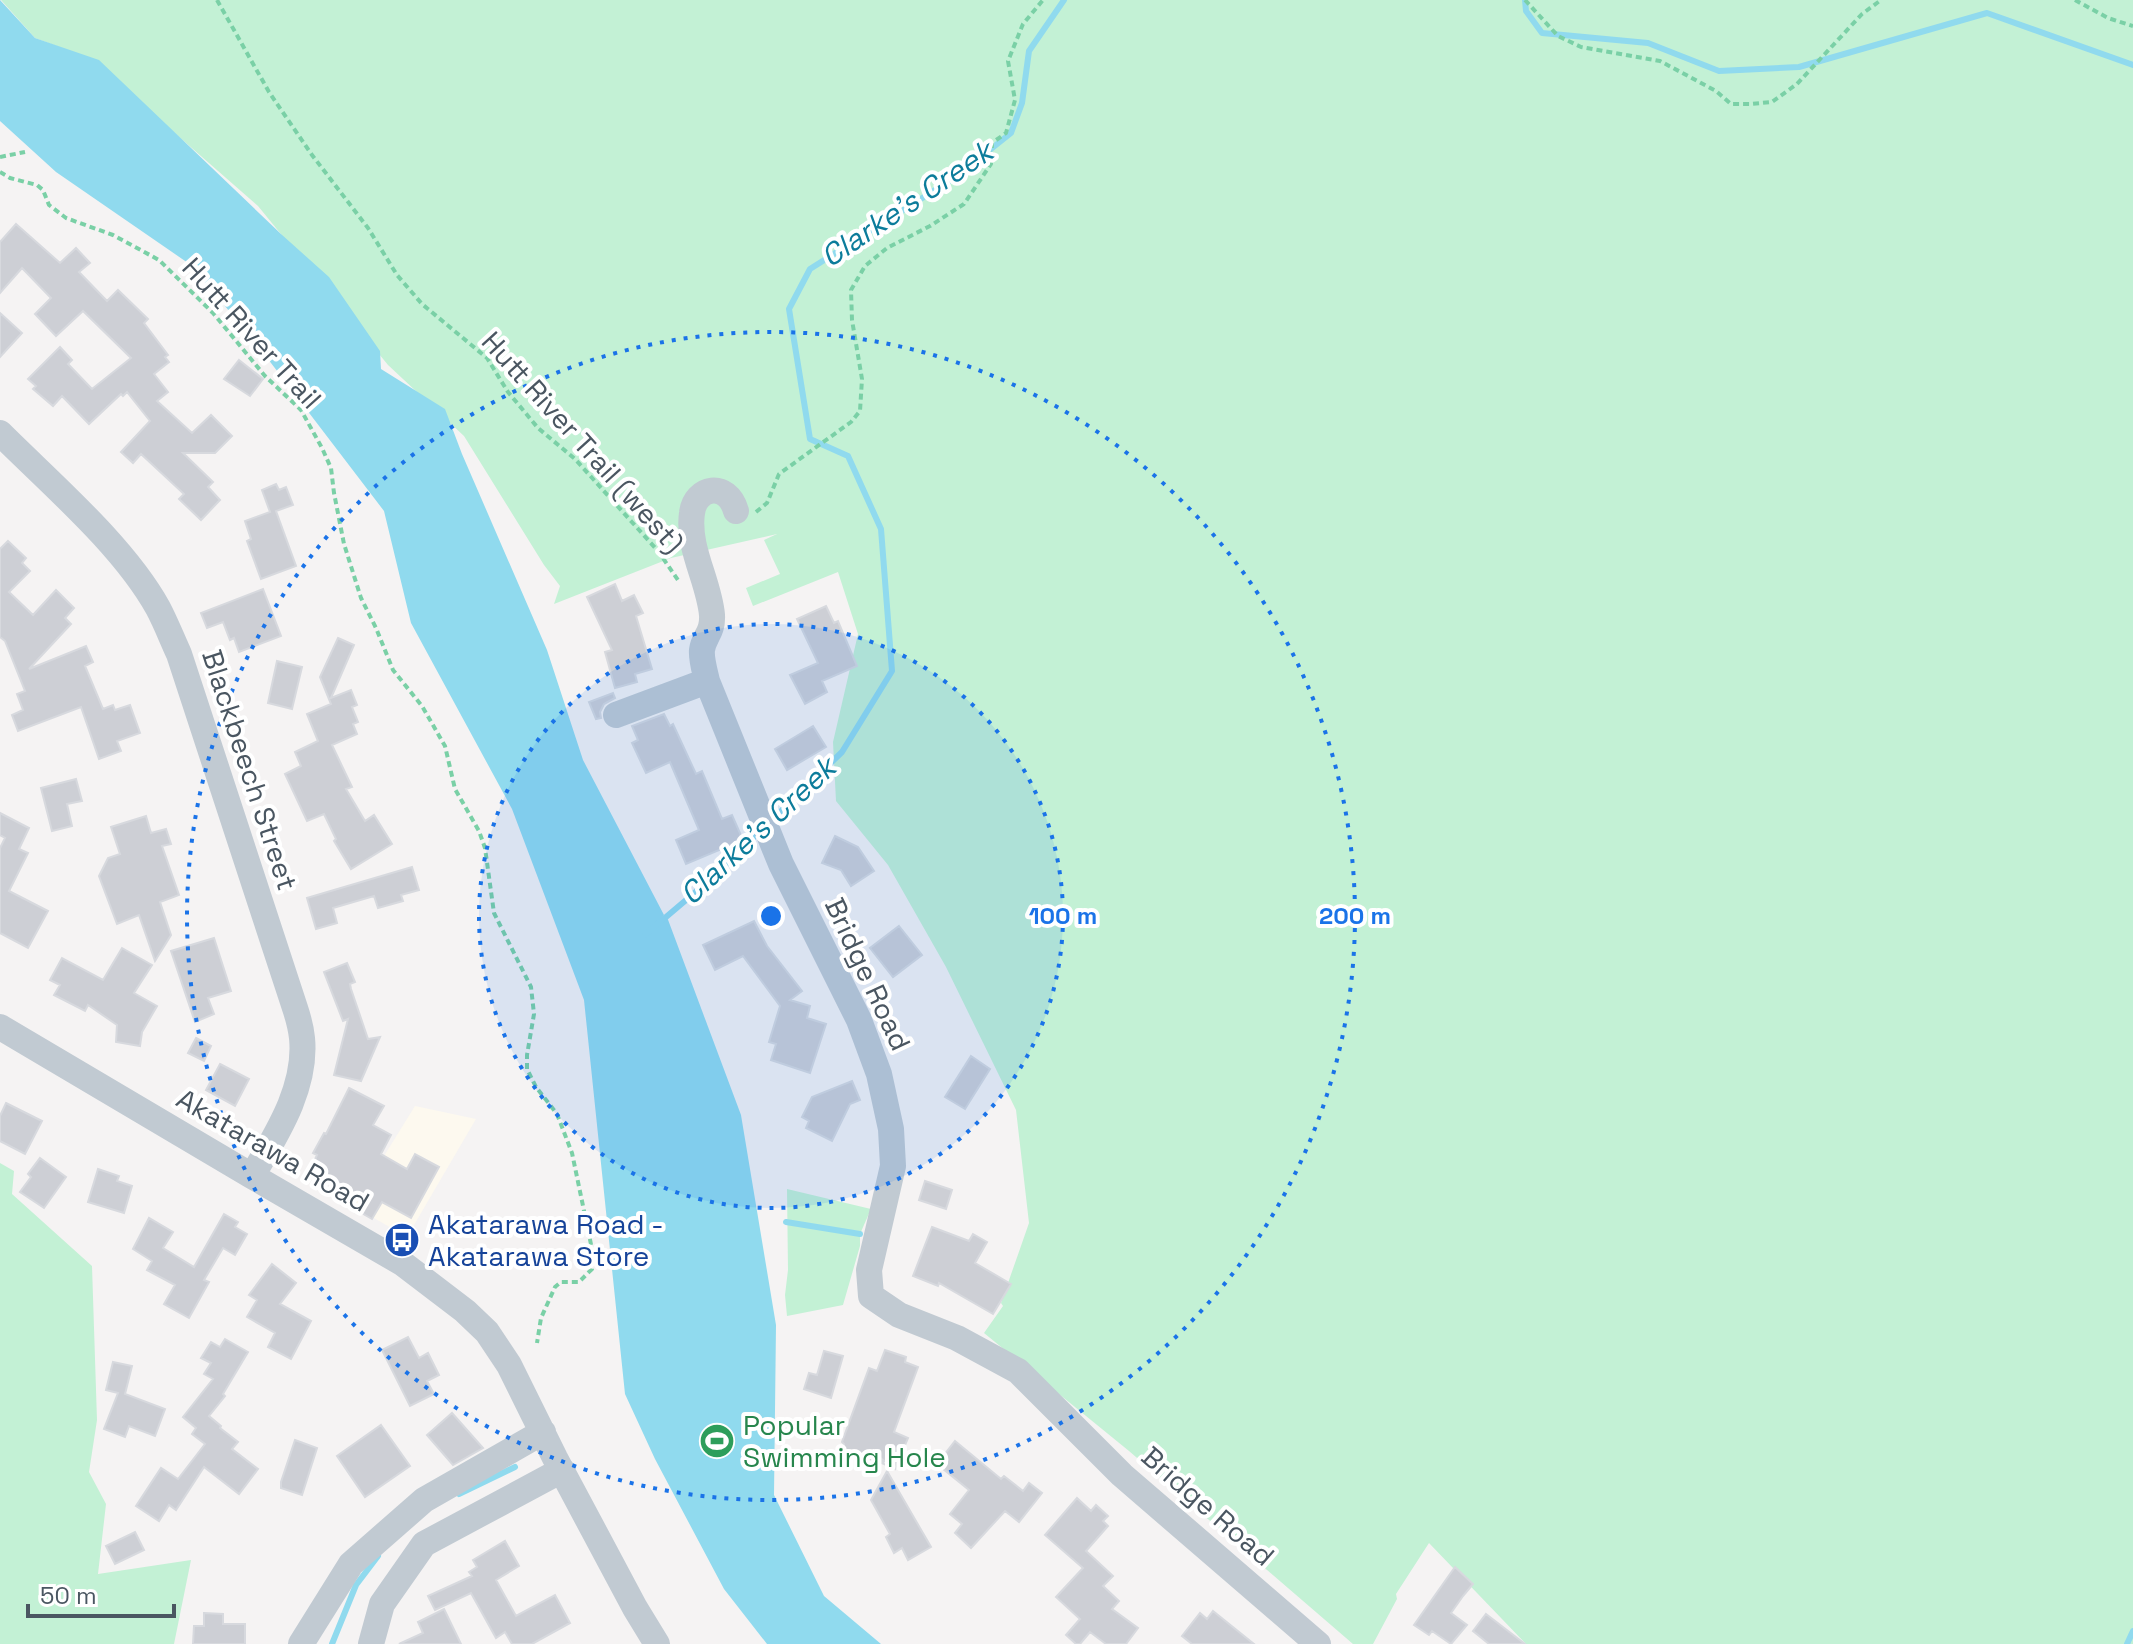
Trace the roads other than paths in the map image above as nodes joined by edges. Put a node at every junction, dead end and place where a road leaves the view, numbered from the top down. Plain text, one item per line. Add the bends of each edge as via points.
1 (0, 433) edge
2 (744, 513) road end
3 (707, 681) junction
4 (616, 715) dead end
5 (0, 1027) edge
6 (252, 1176) junction
7 (543, 1432) junction
8 (562, 1470) junction
9 (301, 1644) edge
10 (371, 1644) edge
11 (657, 1644) edge
12 (1318, 1644) edge

1 - 6 street, Blackbeech Street via 140,579 179,654 302,1038 289,1108
2 - 3 street, Bridge Road via 720,490 703,494 692,508 691,526 712,615 702,650
3 - 4 street
3 - 12 street, Bridge Road via 781,864 859,1020 879,1074 893,1166 869,1270 871,1296 899,1315 1018,1371 1122,1475
5 - 6 street, Akatarawa Road
6 - 7 street, Akatarawa Road via 402,1263 465,1311 502,1354
7 - 8 street, Akatarawa Road
7 - 9 street via 424,1500 351,1564
8 - 10 street via 424,1544 382,1604
8 - 11 street, Akatarawa Road

